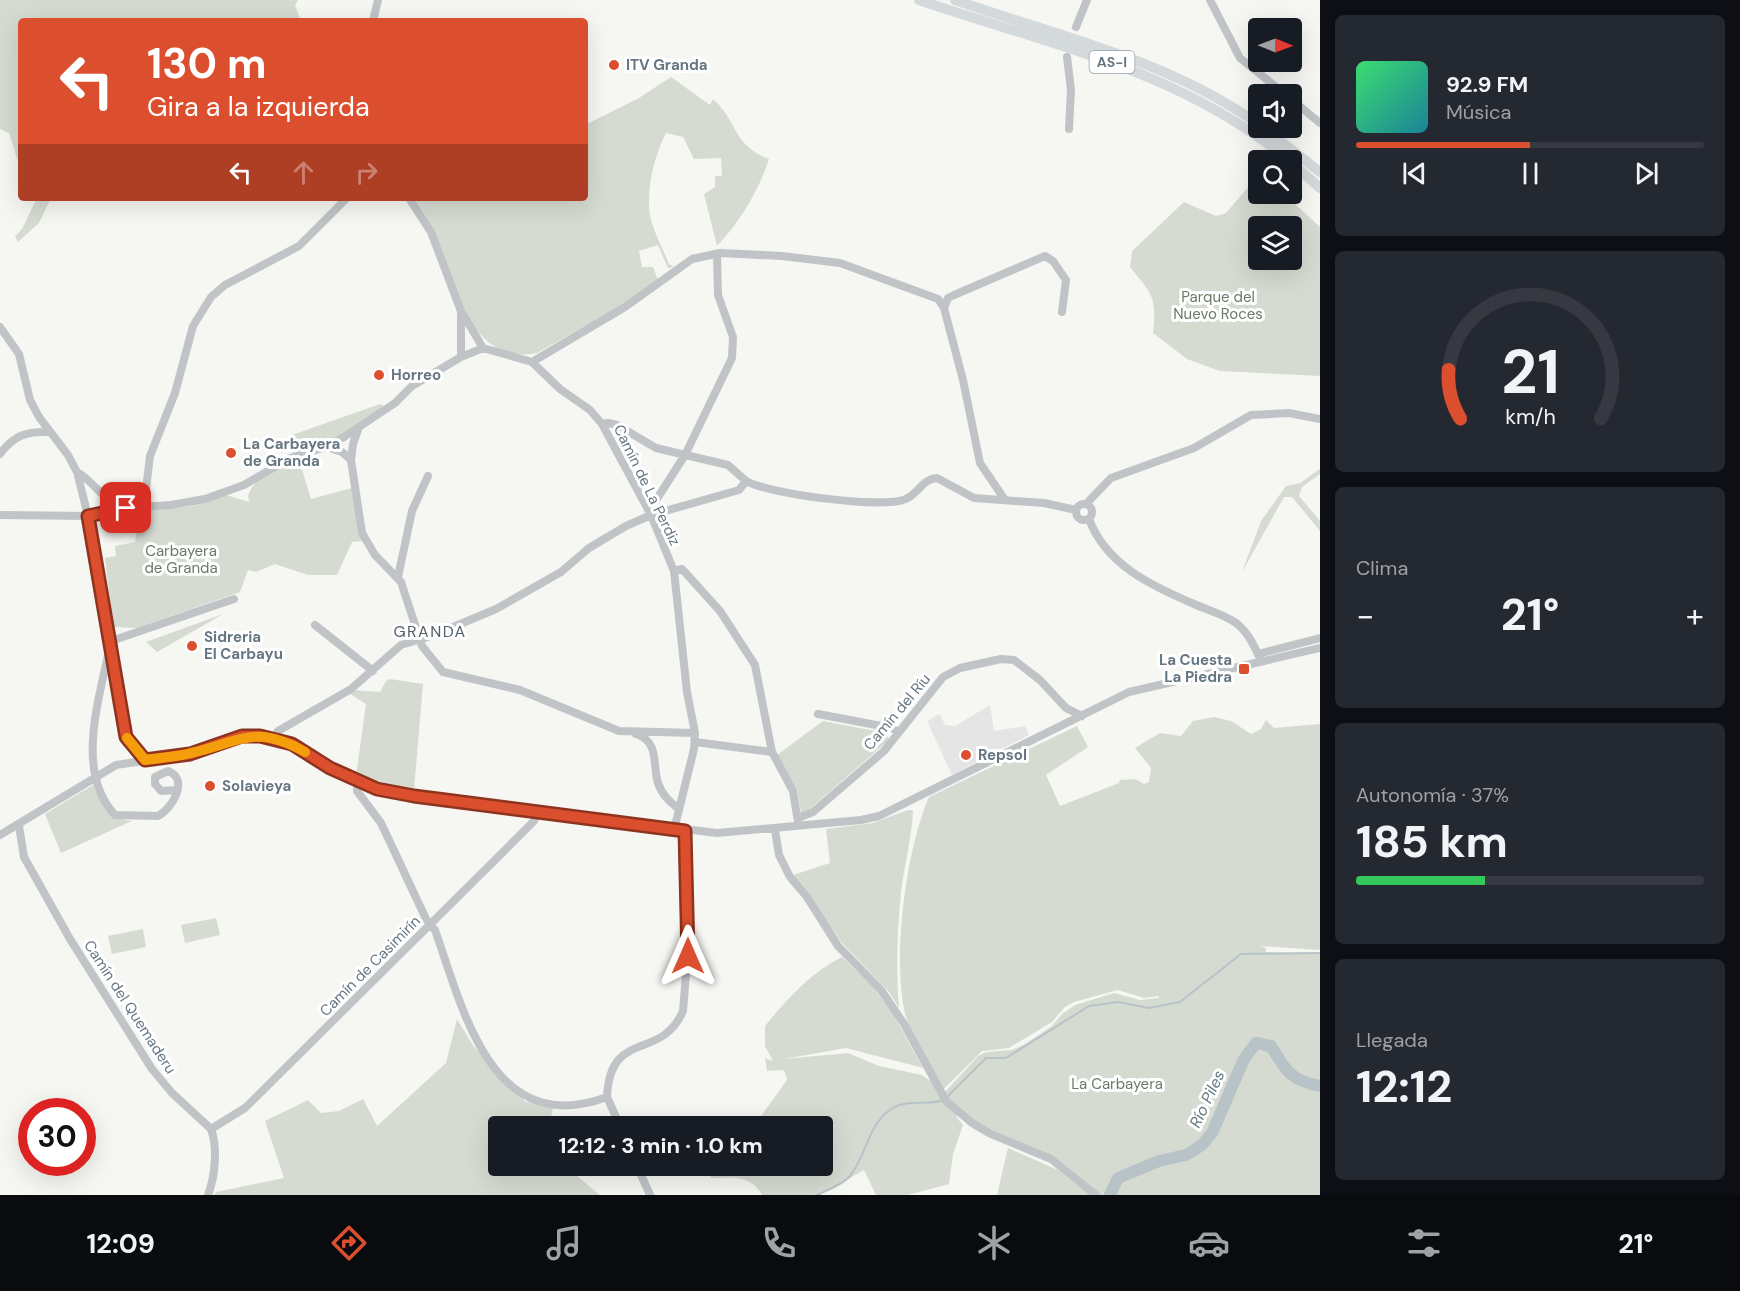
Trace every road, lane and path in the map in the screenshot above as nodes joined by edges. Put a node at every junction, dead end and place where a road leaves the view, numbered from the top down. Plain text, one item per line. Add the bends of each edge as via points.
1 (378, 0) edge
2 (919, 0) edge
3 (955, 0) edge
4 (1087, 0) edge
5 (1210, 0) edge
6 (374, 18) edge
7 (1076, 27) dead end
8 (1066, 57) dead end
9 (1272, 84) edge
10 (1302, 108) edge
11 (1248, 118) edge
12 (1320, 123) edge
13 (1070, 129) dead end
14 (1277, 138) edge
15 (1274, 150) edge
16 (1320, 172) edge
17 (1302, 173) edge
18 (1320, 188) edge
19 (344, 201) edge
20 (411, 201) edge
21 (717, 254) junction
22 (944, 308) junction
23 (461, 311) junction
24 (1062, 312) dead end
25 (0, 327) edge
26 (483, 348) junction
27 (461, 357) junction
28 (532, 362) junction
29 (1320, 419) edge
30 (602, 424) junction
31 (359, 427) junction
32 (50, 432) junction
33 (326, 447) junction
34 (0, 454) edge
35 (685, 455) junction
36 (351, 460) junction
37 (77, 472) junction
38 (428, 477) dead end
39 (746, 481) junction
40 (1005, 500) junction
41 (1086, 504) junction
42 (144, 506) junction
43 (126, 508) junction
44 (1076, 510) junction
45 (0, 515) edge
46 (651, 515) junction
47 (88, 516) junction
48 (1089, 519) junction
49 (674, 571) junction
50 (398, 577) junction
51 (234, 599) dead end
52 (315, 625) dead end
53 (1320, 638) edge
54 (421, 639) junction
55 (111, 641) junction
56 (1320, 648) edge
57 (1260, 657) junction
58 (373, 671) junction
59 (100, 699) junction
60 (120, 700) junction
61 (818, 714) dead end
62 (1082, 716) junction
63 (898, 732) junction
64 (634, 733) junction
65 (695, 733) junction
66 (274, 738) junction
67 (695, 742) junction
68 (93, 752) junction
69 (771, 752) junction
70 (136, 757) junction
71 (107, 769) junction
72 (94, 777) junction
73 (358, 781) junction
74 (177, 790) dead end
75 (679, 809) junction
76 (538, 813) junction
77 (677, 818) junction
78 (798, 822) junction
79 (19, 826) junction
80 (652, 827) junction
81 (674, 830) junction
82 (775, 830) junction
83 (685, 831) junction
84 (0, 835) edge
85 (431, 925) junction
86 (607, 1097) junction
87 (616, 1116) edge
88 (211, 1129) junction
89 (641, 1176) edge
90 (208, 1195) edge
91 (650, 1195) edge
92 (1096, 1195) edge

1 - 6 street
2 - 15 highway, AS-I via 1140,72 1236,122
3 - 11 highway, AS-I via 1144,62 1191,82
4 - 7 street
5 - 9 street via 1240,58
8 - 13 street via 1071,90
10 - 12 street
14 - 16 highway
17 - 18 highway
19 - 42 street via 299,246 225,285 211,297 194,326 175,393 150,456
20 - 23 street via 434,239
21 - 22 street via 840,263 938,298
21 - 28 street via 692,259 625,307
21 - 35 street via 718,295 734,351
22 - 24 street via 948,298 1045,256 1066,280
22 - 40 street via 980,463
23 - 26 street
23 - 27 street
25 - 32 street via 19,354 30,400
26 - 27 street
26 - 28 street, Camín de La Perdiz
27 - 31 street via 412,386 395,403
28 - 30 street, Camín de La Perdiz
29 - 41 street via 1289,413 1251,415 1194,448 1111,478
30 - 35 street via 617,426 656,448
30 - 46 street, Camín de La Perdiz
31 - 33 street
31 - 36 street
32 - 34 street via 22,433
32 - 37 street
33 - 36 street
33 - 42 street via 290,458 244,485 205,499
35 - 39 street via 728,465
35 - 46 street via 653,505
36 - 50 street via 363,533 375,555
37 - 43 street via 110,502
37 - 47 street
38 - 50 street via 411,511
39 - 40 street via 786,492 890,502 910,497 927,480 937,478 974,498
39 - 46 street via 739,490
40 - 44 street via 1044,502
41 - 44 street
41 - 48 street via 1093,512
42 - 43 street
43 - 47 street
44 - 48 street via 1078,518
45 - 47 street
46 - 49 street, Camín de La Perdiz
46 - 54 street via 612,533 561,572 496,609
47 - 55 street
48 - 57 street via 1094,532 1122,566 1235,622
49 - 65 street, Camín de La Perdiz
49 - 69 street via 682,569 720,611 749,654 759,679
50 - 54 street
51 - 55 street
52 - 58 street
53 - 57 street
54 - 58 street via 394,649
54 - 64 street via 429,657 443,672 520,690 605,728
55 - 59 street
55 - 60 street
56 - 57 street
57 - 62 street via 1129,692
58 - 66 street via 340,697 278,731
59 - 60 street via 113,690
59 - 68 street
60 - 70 street via 126,737
61 - 63 street
62 - 63 street, Camín del Ríu via 1066,708 1018,663 1001,659 960,668 943,677
62 - 78 street via 879,816
63 - 78 street, Camín del Ríu via 872,762
64 - 65 street
64 - 75 street via 650,743 658,782 668,800
65 - 67 street, Camín de La Perdiz
66 - 70 street via 242,736 190,754 145,760
66 - 73 street
67 - 69 street
67 - 75 street, Camín de La Perdiz
68 - 71 street via 95,760
68 - 72 street
69 - 78 street via 793,791
70 - 71 street
71 - 72 street
72 - 74 street via 115,815 160,815 174,801
72 - 79 street
73 - 76 street via 414,796
73 - 85 street via 357,790 381,823 398,865
75 - 77 street, Camín de La Perdiz
76 - 80 street
76 - 85 street, Camín de Casimirín
77 - 80 street
77 - 81 street, Camín de La Perdiz
78 - 82 street
79 - 84 street
79 - 88 street, Camín del Quemaderu via 24,857 70,939 152,1069
80 - 81 street
81 - 83 street
82 - 83 street
82 - 92 street via 779,855 790,878 838,946 881,990 945,1100 991,1134 1051,1159
83 - 86 street via 688,937 683,1011 664,1037 630,1049 618,1059 609,1076
85 - 86 street via 469,1028 487,1061 507,1082 534,1098 556,1105
85 - 88 street, Camín de Casimirín via 245,1108
86 - 87 street
88 - 90 street via 214,1168
89 - 91 street

